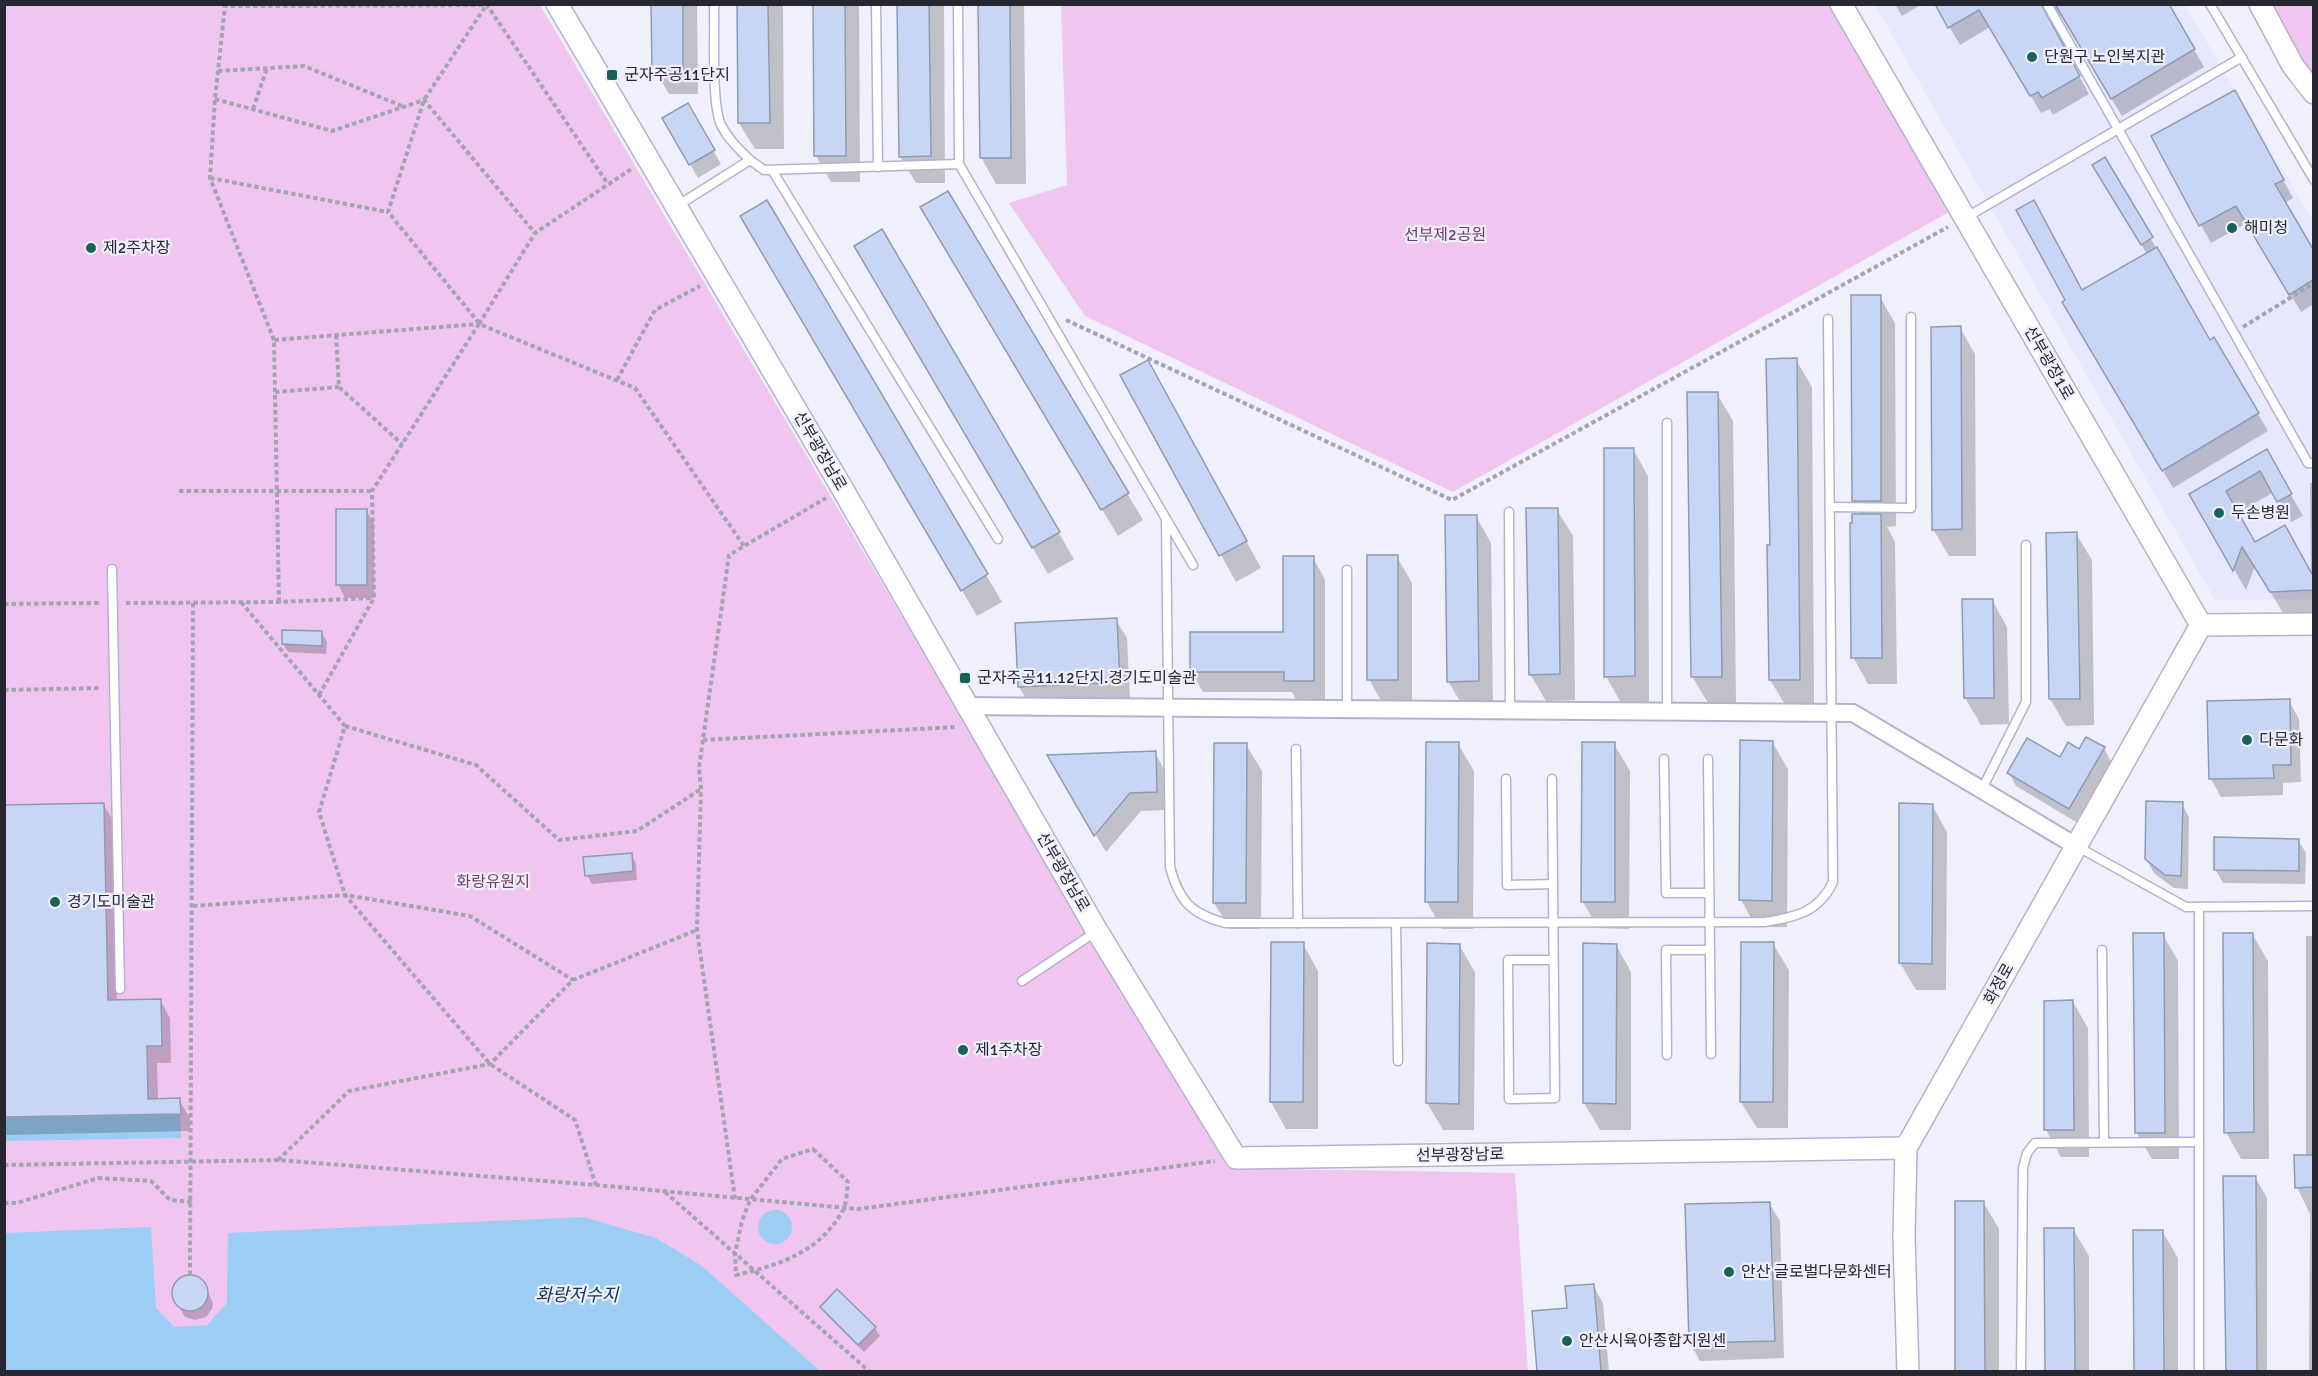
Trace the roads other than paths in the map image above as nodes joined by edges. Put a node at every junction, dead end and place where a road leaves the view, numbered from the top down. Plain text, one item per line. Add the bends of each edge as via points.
1 (557, 4) edge
2 (714, 4) edge
3 (876, 4) edge
4 (958, 4) edge
5 (1841, 4) edge
6 (2047, 4) edge
7 (2210, 4) edge
8 (2260, 4) edge
9 (2242, 57) junction
10 (2313, 93) edge
11 (2118, 129) junction
12 (750, 160) junction
13 (959, 164) junction
14 (878, 167) junction
15 (772, 170) junction
16 (2313, 180) edge
17 (677, 207) junction
18 (1965, 218) junction
19 (1911, 317) dead end
20 (1828, 319) dead end
21 (1666, 423) dead end
22 (2313, 463) edge
23 (1830, 507) junction
24 (1509, 513) dead end
25 (1166, 519) junction
26 (998, 539) dead end
27 (2026, 545) dead end
28 (1193, 565) dead end
29 (112, 569) dead end
30 (1347, 570) dead end
31 (2313, 624) edge
32 (2200, 625) junction
33 (967, 706) junction
34 (1168, 707) junction
35 (1347, 709) junction
36 (1510, 710) junction
37 (1667, 711) junction
38 (1831, 713) junction
39 (1296, 749) dead end
40 (1664, 759) dead end
41 (1708, 759) dead end
42 (1506, 779) dead end
43 (1552, 779) dead end
44 (1982, 789) junction
45 (2076, 846) junction
46 (1553, 884) junction
47 (1709, 893) junction
48 (2313, 906) edge
49 (2199, 907) junction
50 (1553, 922) junction
51 (1710, 922) junction
52 (1298, 923) junction
53 (1396, 923) junction
54 (1097, 931) junction
55 (1710, 950) junction
56 (2102, 950) dead end
57 (1553, 960) junction
58 (1022, 981) dead end
59 (120, 989) dead end
60 (1711, 1054) dead end
61 (1667, 1055) dead end
62 (1398, 1061) dead end
63 (2104, 1142) junction
64 (2199, 1142) junction
65 (1906, 1148) junction
66 (1908, 1371) edge
67 (2021, 1371) edge
68 (2199, 1371) edge

1 - 17 street, 선부광장남로
2 - 12 lane via 720,123
3 - 14 lane
4 - 13 lane
5 - 18 street, 선부광장1로
6 - 11 lane
7 - 9 lane
8 - 10 street via 2293,66
9 - 11 lane
9 - 16 lane
11 - 18 lane
11 - 22 lane via 2308,463
12 - 15 lane via 764,170
12 - 17 lane
13 - 14 lane
13 - 25 lane
14 - 15 lane
15 - 26 lane
17 - 33 street, 선부광장남로
18 - 32 street, 선부광장1로
19 - 23 lane via 1911,508
20 - 23 lane
21 - 37 lane
23 - 38 lane
24 - 36 lane
25 - 28 lane
25 - 34 lane
27 - 44 lane via 2026,702
29 - 59 lane
30 - 35 lane
31 - 32 street
32 - 45 street, 화정로
33 - 34 street
33 - 54 street, 선부광장남로
34 - 35 street
34 - 52 lane via 1170,867 1176,887 1186,903 1209,919 1224,923
35 - 36 street
36 - 37 street
37 - 38 street
38 - 44 street via 1853,713
38 - 51 lane via 1833,882 1826,896 1802,914 1785,919
39 - 52 lane
40 - 47 lane via 1666,893
41 - 47 lane
42 - 46 lane via 1507,885
43 - 46 lane
44 - 45 street
45 - 49 lane via 2186,908
45 - 65 street, 화정로
46 - 50 lane
47 - 51 lane
48 - 49 lane
49 - 64 lane
50 - 51 lane
50 - 53 lane
50 - 57 lane
51 - 55 lane
52 - 53 lane
53 - 62 lane
54 - 58 lane
54 - 65 street, 선부광장남로 via 1236,1158
55 - 60 lane
55 - 61 lane via 1666,950
56 - 63 lane
57 - 57 lane via 1555,1098 1509,1099 1508,960
63 - 64 lane
63 - 67 lane via 2035,1143 2027,1153 2023,1168
64 - 68 lane
65 - 66 street, 화정로

